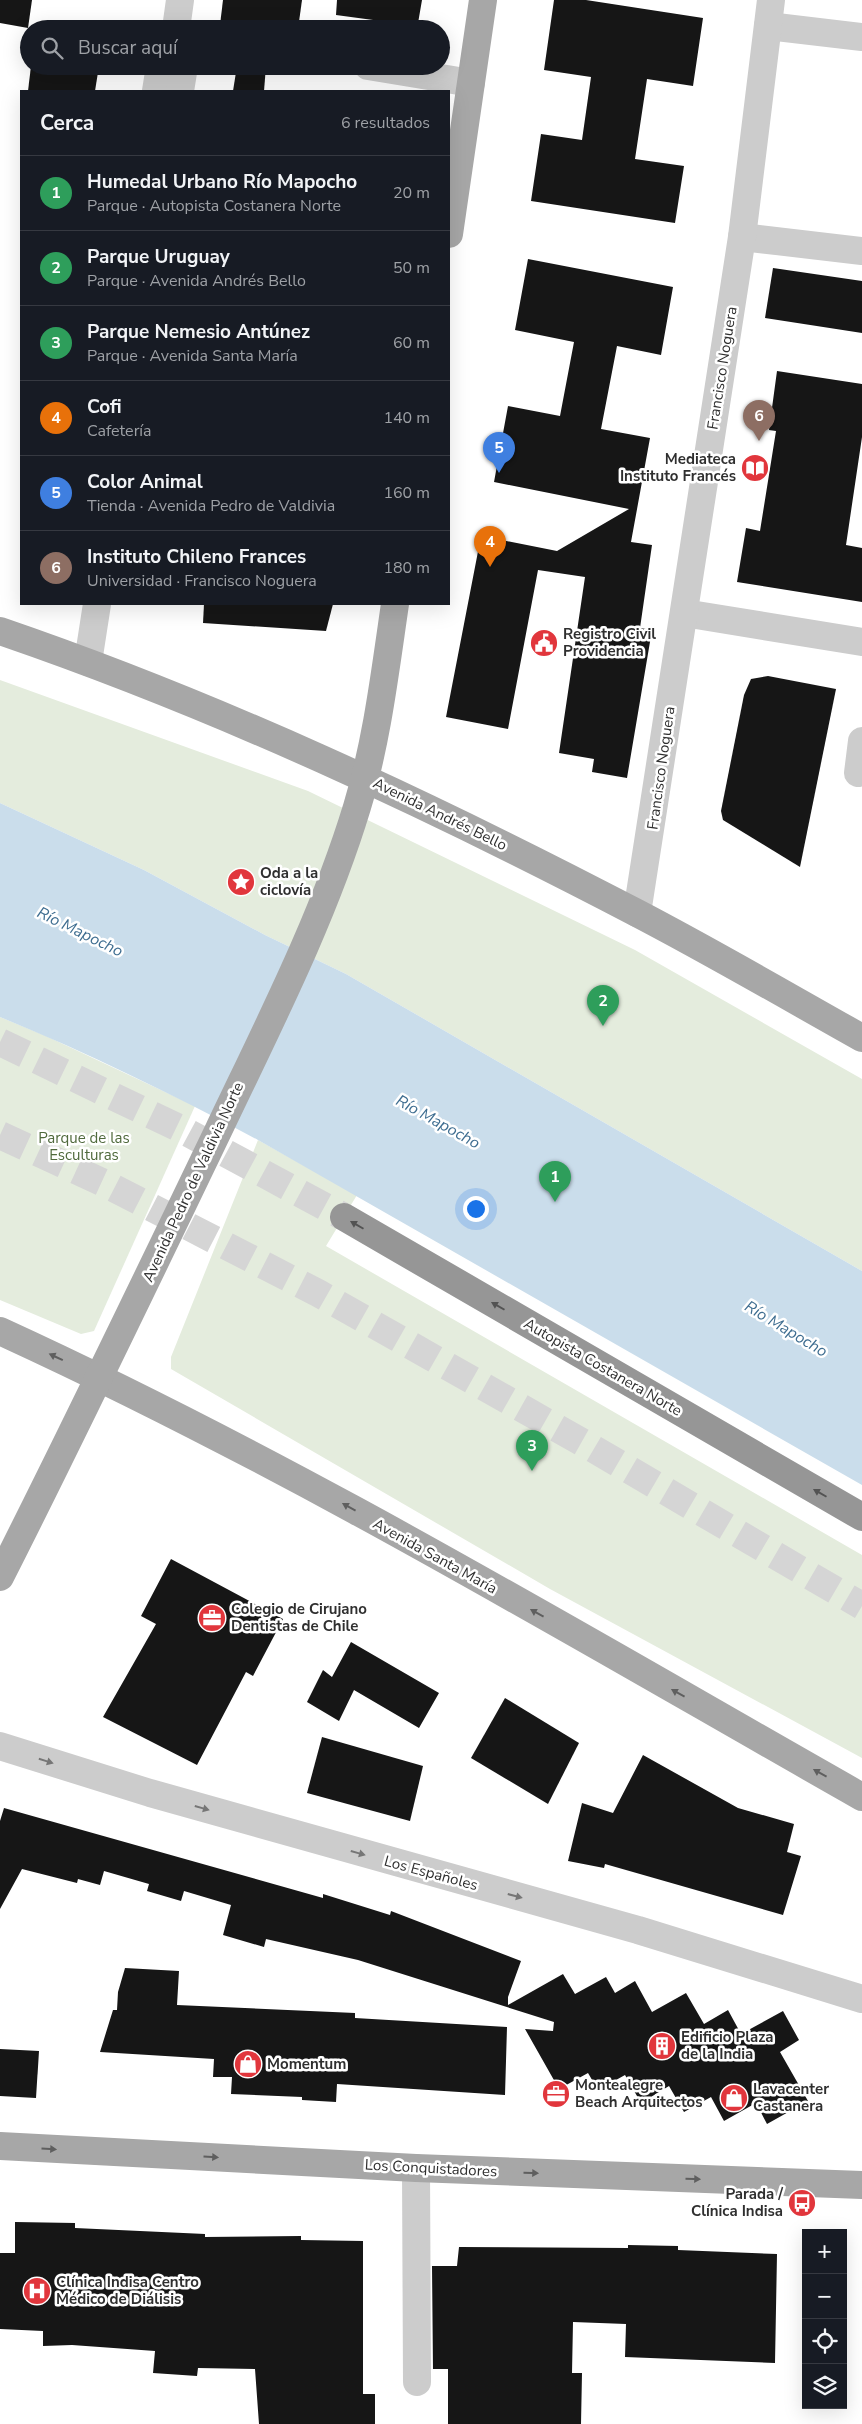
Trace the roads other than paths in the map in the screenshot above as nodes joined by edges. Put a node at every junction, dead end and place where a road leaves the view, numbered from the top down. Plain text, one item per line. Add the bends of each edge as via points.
1 (180, 0) edge
2 (483, 0) edge
3 (770, 13) edge
4 (177, 20) edge
5 (862, 38) edge
6 (159, 75) edge
7 (183, 75) edge
8 (423, 75) edge
9 (471, 83) junction
10 (156, 90) edge
11 (180, 90) edge
12 (450, 227) edge
13 (742, 237) junction
14 (862, 251) edge
15 (96, 605) edge
16 (395, 605) edge
17 (684, 613) junction
18 (0, 631) edge
19 (862, 642) edge
20 (88, 662) junction
21 (862, 741) edge
22 (858, 773) dead end
23 (365, 777) junction
24 (638, 913) junction
25 (862, 1038) edge
26 (344, 1217) tunnel mouth
27 (0, 1331) edge
28 (100, 1377) junction
29 (862, 1517) edge
30 (0, 1577) edge
31 (0, 1746) edge
32 (862, 1797) edge
33 (862, 1999) edge
34 (0, 2146) edge
35 (416, 2168) junction
36 (862, 2185) edge
37 (417, 2382) dead end

1 - 4 street
2 - 9 main road
3 - 5 street
3 - 13 street, Francisco Noguera
6 - 10 street
7 - 11 street
8 - 9 street
9 - 12 main road
13 - 14 street
13 - 17 street, Francisco Noguera
15 - 20 street
16 - 23 main road, Avenida Pedro de Valdivia Norte
17 - 19 street
17 - 24 street, Francisco Noguera
18 - 20 main road, Avenida Andrés Bello
20 - 23 main road, Avenida Andrés Bello
21 - 22 street
23 - 24 main road, Avenida Andrés Bello
23 - 28 main road, Avenida Pedro de Valdivia Norte via 341,855 305,944
24 - 25 main road, Avenida Andrés Bello
29 -> 26 highway, Autopista Costanera Norte
28 -> 27 main road, Avenida Santa María
28 - 30 main road, Avenida Pedro de Valdivia Norte
32 -> 28 main road, Avenida Santa María via 306,1483
31 -> 33 street, Los Españoles via 150,1793 638,1930
34 -> 35 main road, Los Conquistadores
35 -> 36 main road, Los Conquistadores
35 - 37 street

